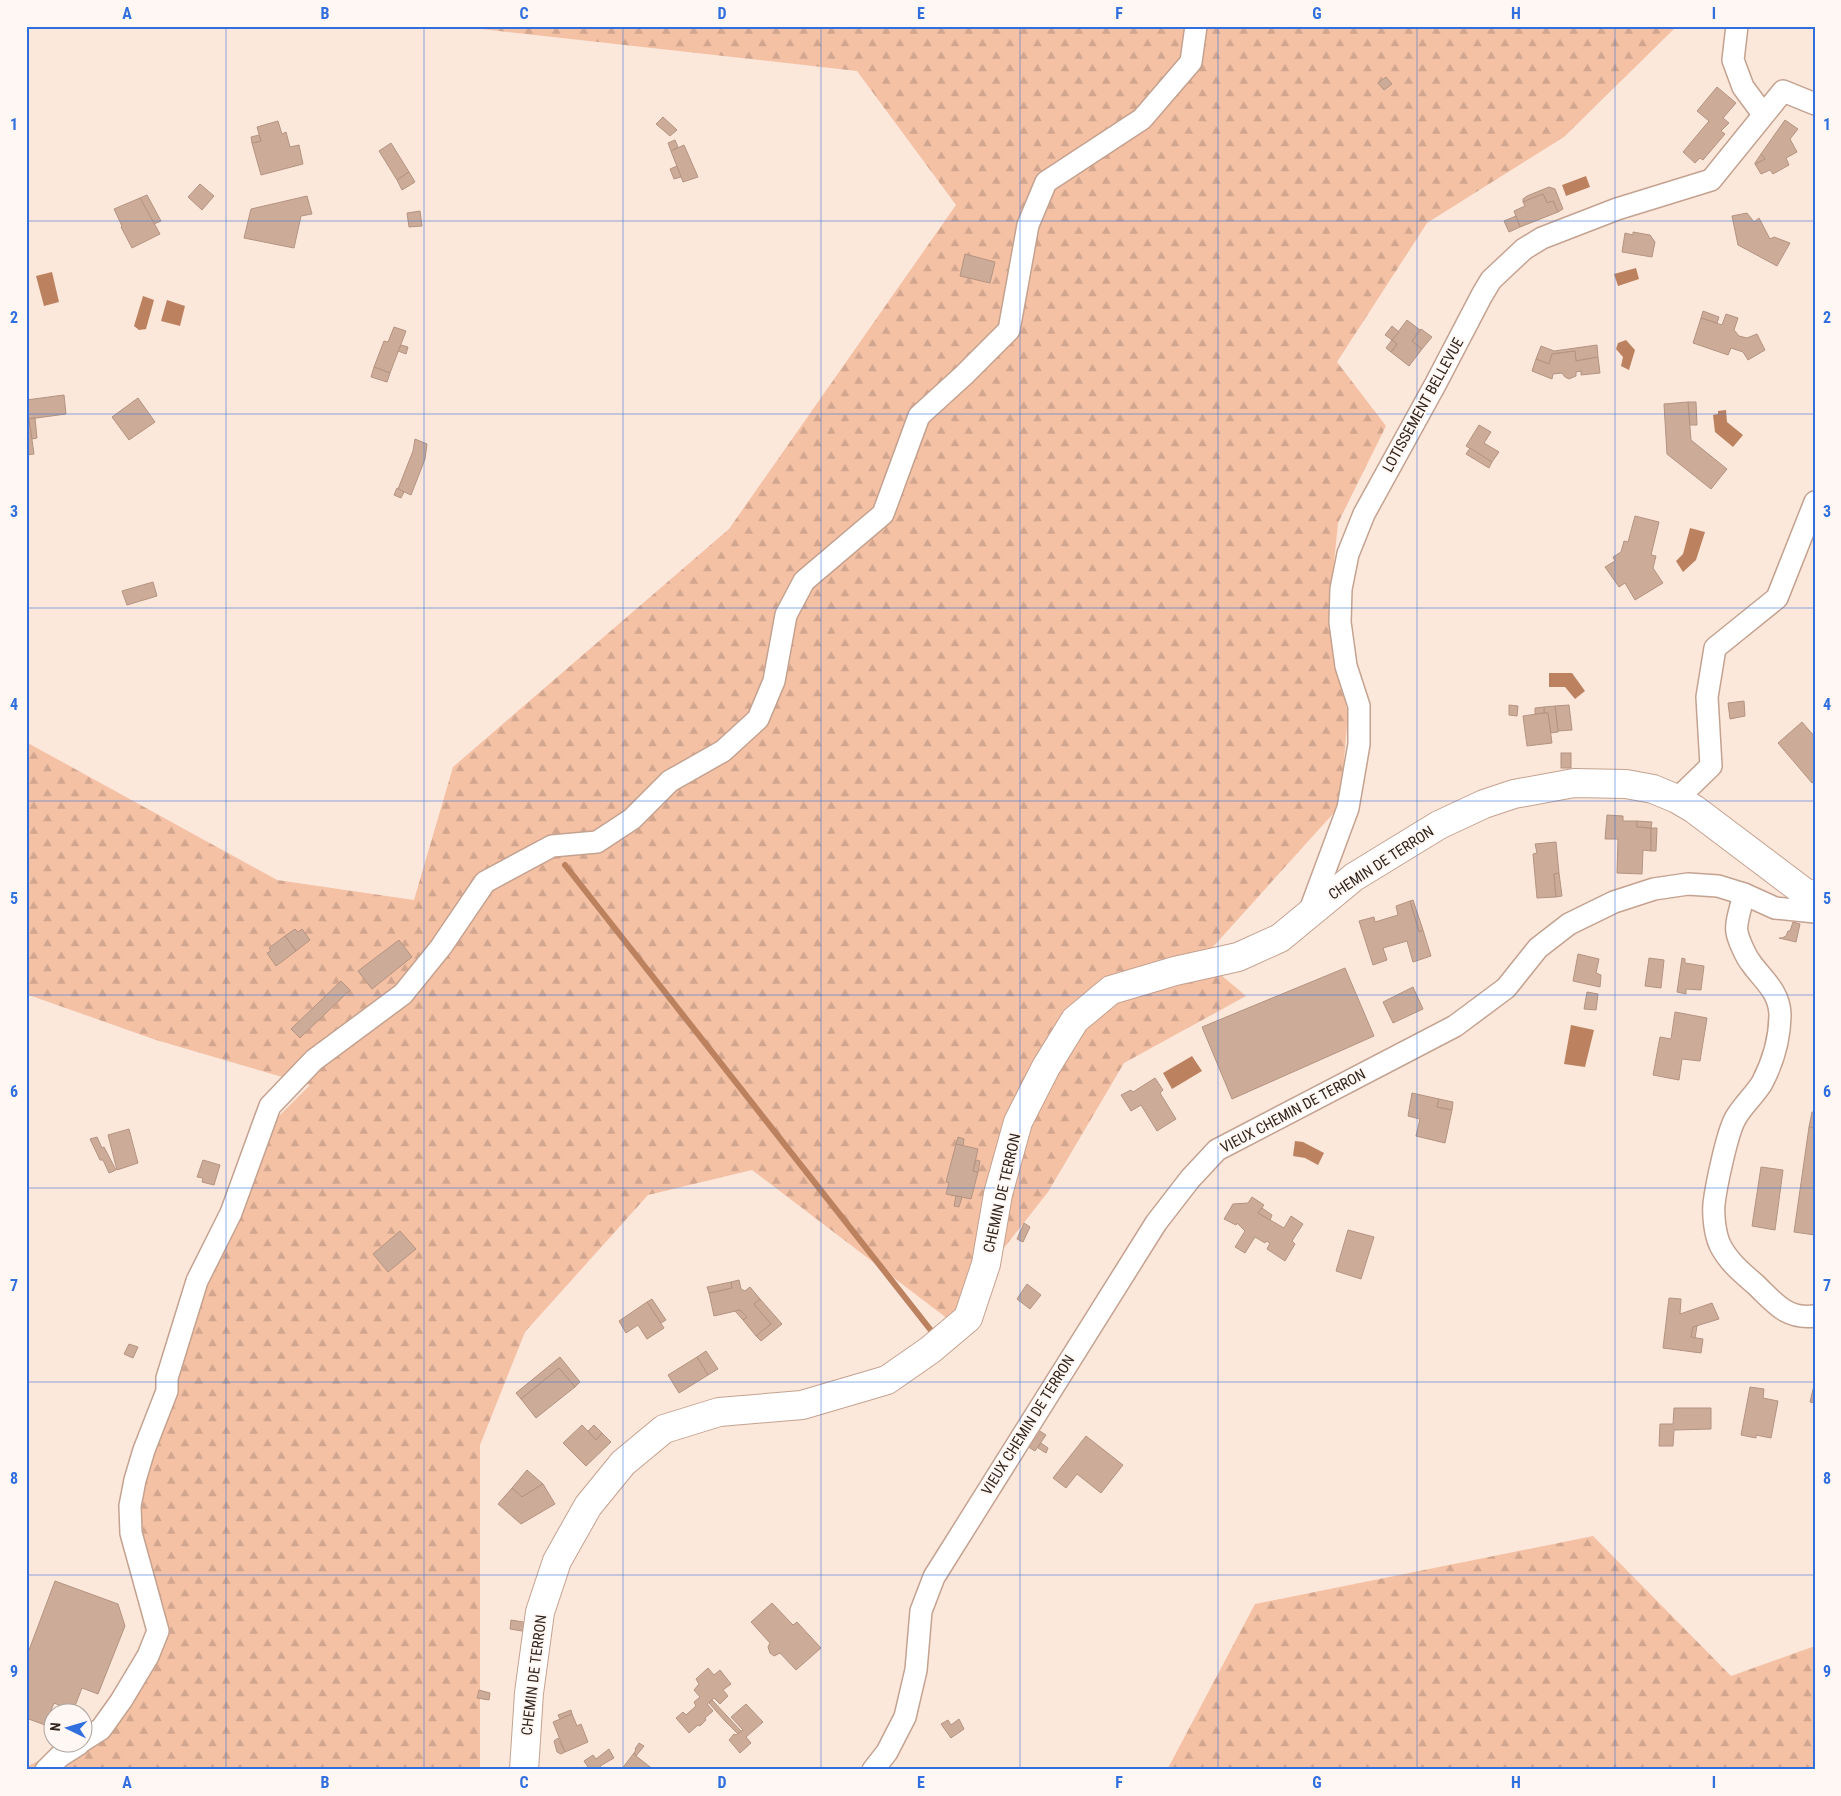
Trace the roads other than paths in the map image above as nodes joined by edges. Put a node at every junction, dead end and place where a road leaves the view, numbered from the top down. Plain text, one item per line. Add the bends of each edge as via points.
1 (1196, 26) edge
2 (1737, 26) edge
3 (1815, 104) edge
4 (1762, 114) junction
5 (1815, 502) edge
6 (1677, 799) junction
7 (1744, 894) junction
8 (1815, 896) edge
9 (1815, 912) edge
10 (1309, 913) junction
11 (1815, 1316) edge
12 (92, 1735) edge
13 (63, 1754) edge
14 (46, 1770) edge
15 (524, 1770) edge
16 (873, 1770) edge

1 - 12 street via 1191,62 1142,119 1046,182 1028,225 1009,330 919,416 883,514 804,581 786,615 774,681 758,719 723,752 670,781 632,819 597,842 552,846 485,882 440,947 402,994 314,1060 270,1106 231,1213 197,1281 167,1378 167,1391 135,1480 130,1506 131,1533 158,1631 148,1656 121,1701 101,1729
2 - 4 street via 1733,60 1744,87
3 - 4 street, LOTISSEMENT BELLEVUE via 1783,91
4 - 10 street, LOTISSEMENT BELLEVUE via 1711,180 1618,209 1542,238 1524,249 1491,280 1482,295 1364,514 1348,554 1341,589 1340,622 1346,666 1359,706 1359,744 1348,808
5 - 6 street via 1777,598 1715,648 1708,696 1711,766
6 - 8 street, CHEMIN DE TERRON via 1804,892
6 - 10 street, CHEMIN DE TERRON via 1652,789 1626,784 1574,783 1514,794 1439,825 1354,877
7 - 9 street, VIEUX CHEMIN DE TERRON via 1774,908
7 - 11 street via 1737,930 1750,962 1772,987 1780,1012 1772,1058 1761,1083 1730,1132 1714,1205 1716,1226 1719,1243 1728,1260 1778,1306 1788,1314
7 - 16 street, VIEUX CHEMIN DE TERRON via 1718,886 1688,884 1654,889 1614,902 1570,924 1538,948 1506,988 1455,1026 1217,1150 1190,1178 1156,1223 934,1577 921,1611 916,1670 905,1717 888,1752
10 - 15 street, CHEMIN DE TERRON via 1280,938 1238,957 1111,990 1075,1020 1018,1122 998,1194 986,1264 968,1318 930,1350 878,1383 802,1405 719,1412 664,1430 623,1463 588,1506 557,1561 540,1612 529,1693
13 - 14 street

